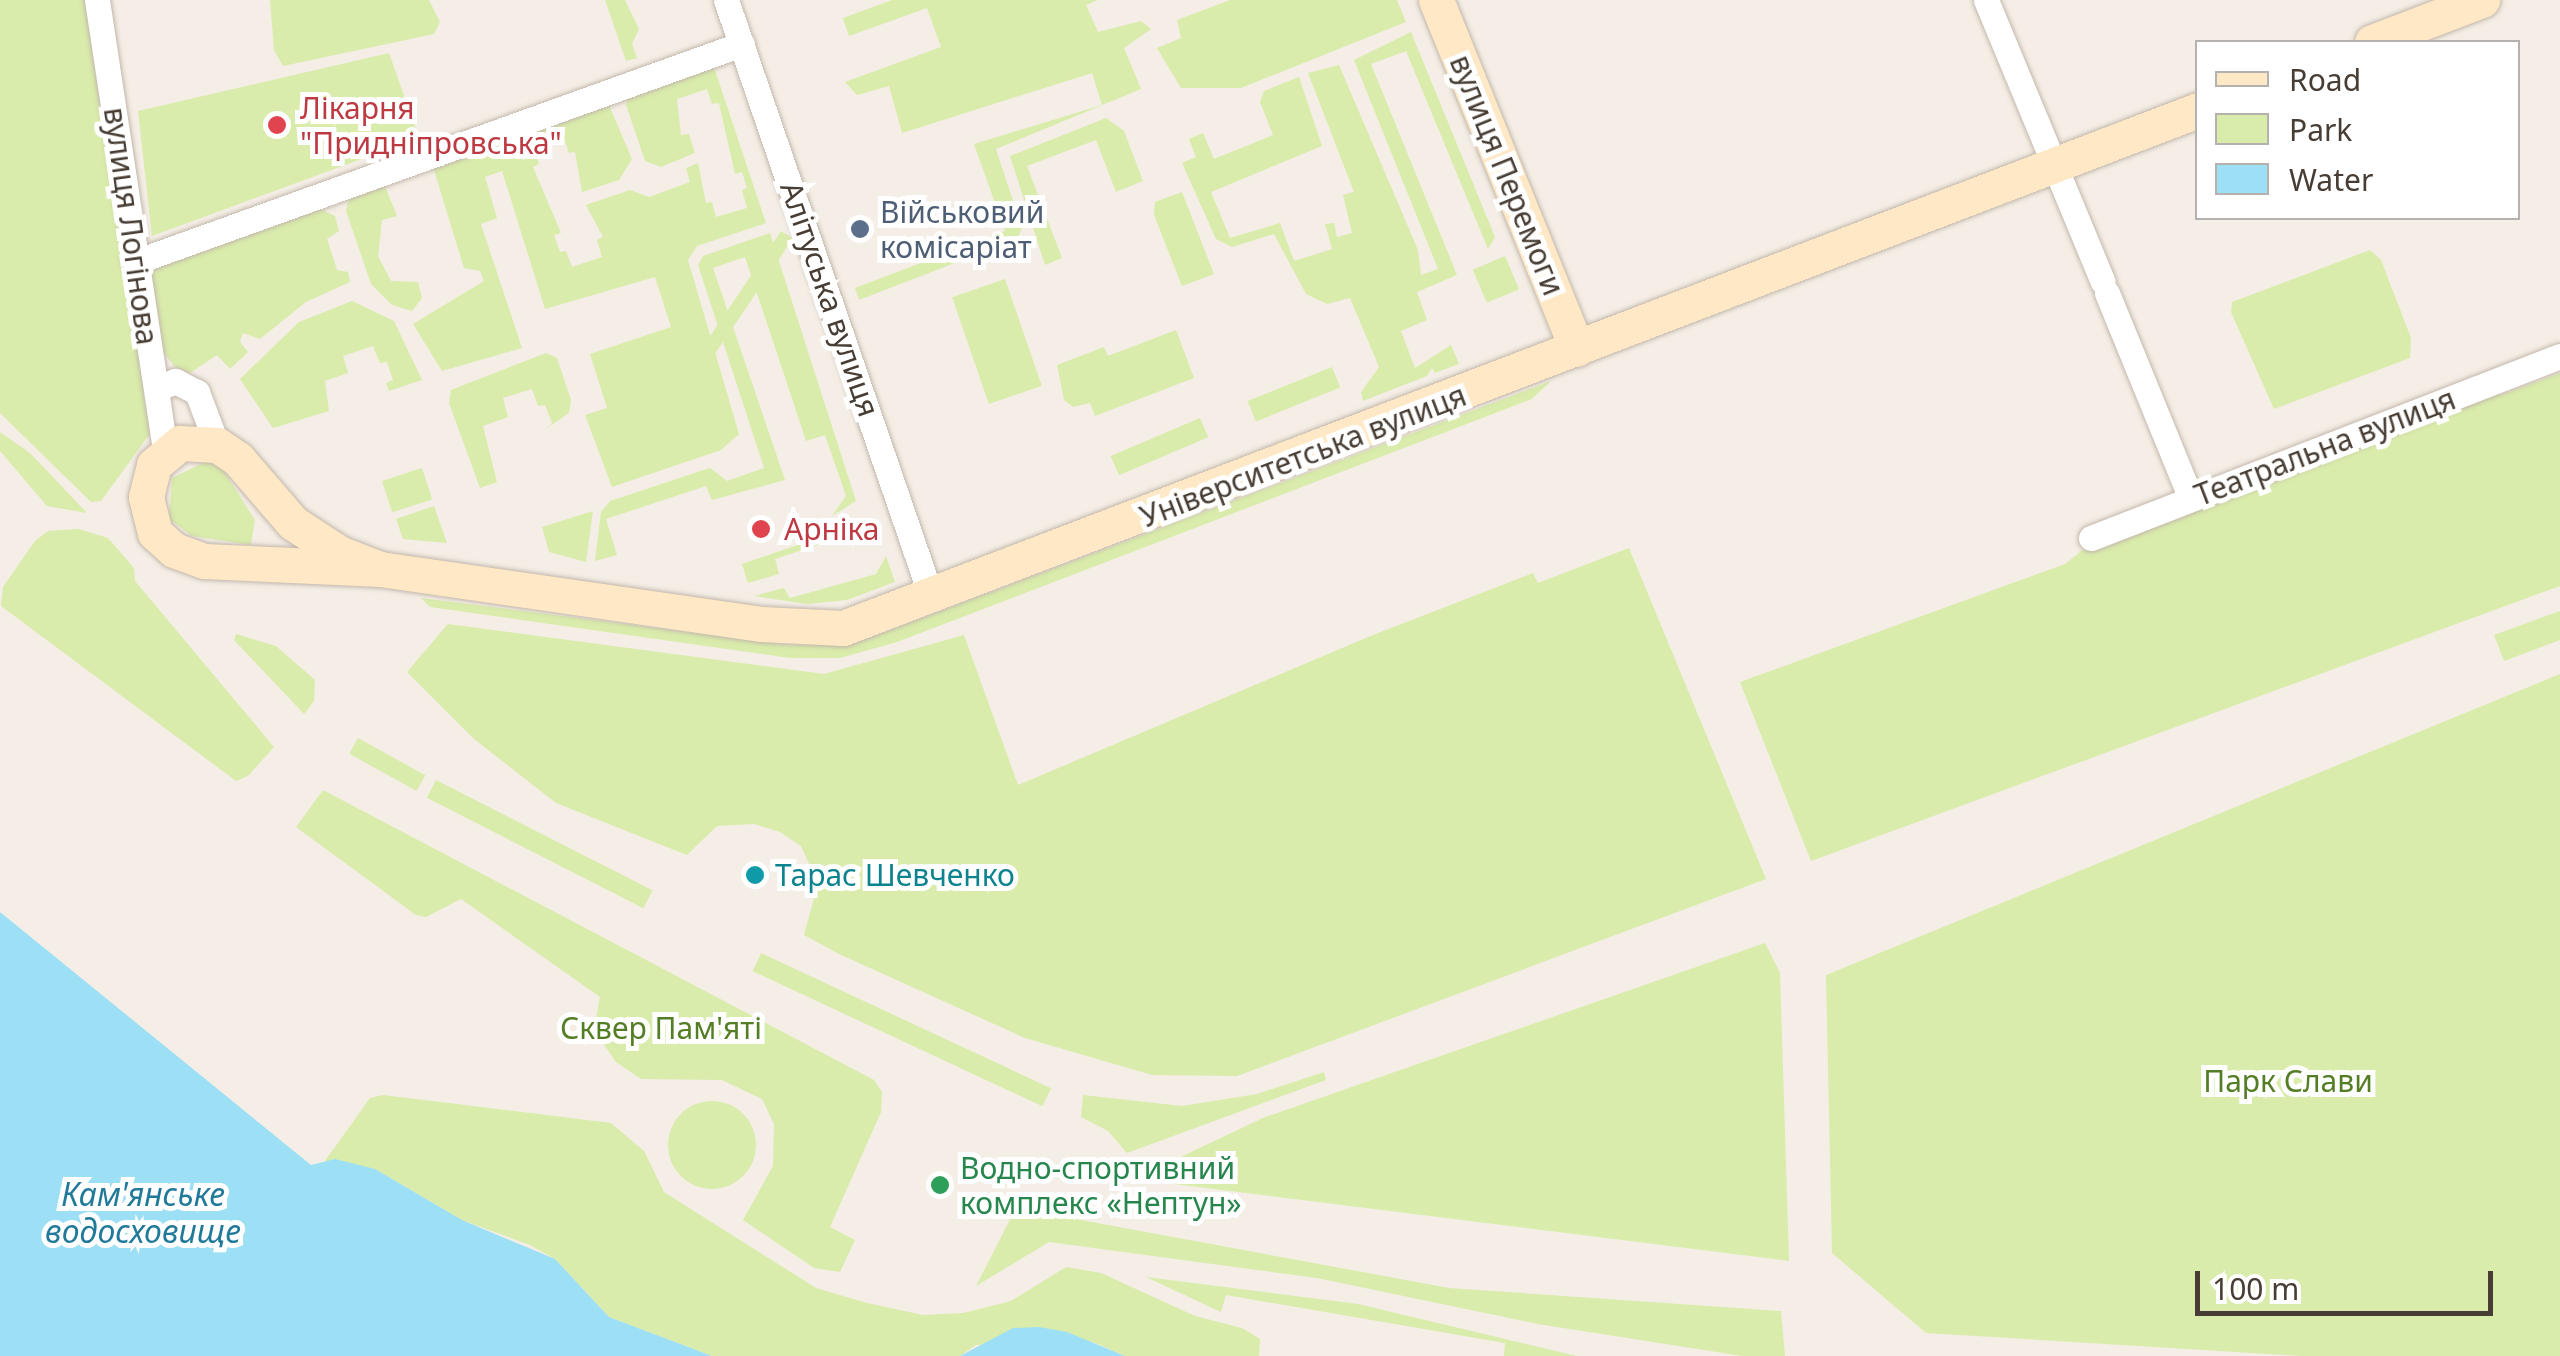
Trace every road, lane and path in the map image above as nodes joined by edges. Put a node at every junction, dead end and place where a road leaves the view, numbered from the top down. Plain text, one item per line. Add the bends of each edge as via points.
1 (97, 0) edge
2 (726, 0) edge
3 (1436, 0) edge
4 (1986, 0) edge
5 (2482, 0) edge
6 (2377, 40) edge
7 (742, 44) junction
8 (2195, 111) edge
9 (2056, 165) junction
10 (136, 262) junction
11 (1577, 350) junction
12 (2560, 356) edge
13 (157, 390) junction
14 (216, 445) junction
15 (165, 451) junction
16 (2191, 499) junction
17 (2091, 538) dead end
18 (380, 569) junction
19 (932, 599) junction

1 - 10 street, вулиця Логінова
2 - 7 street, Алітуська вулиця
3 - 11 street, вулиця Перемоги
4 - 9 street
5 - 6 street
7 - 10 street
7 - 19 street, Алітуська вулиця
8 - 9 street, Університетська вулиця
9 - 11 street, Університетська вулиця
9 - 16 street
10 - 13 street, вулиця Логінова
11 - 19 street, Університетська вулиця
12 - 16 street, Театральна вулиця
13 - 14 street via 175,381 196,392
13 - 15 street, вулиця Логінова
14 - 15 street via 189,441
14 - 18 street, Університетська вулиця via 238,459 293,523
15 - 18 street, Університетська вулиця via 149,478 147,508 156,533 174,550 256,567
16 - 17 street, Театральна вулиця
18 - 19 street, Університетська вулиця via 817,630 869,622

